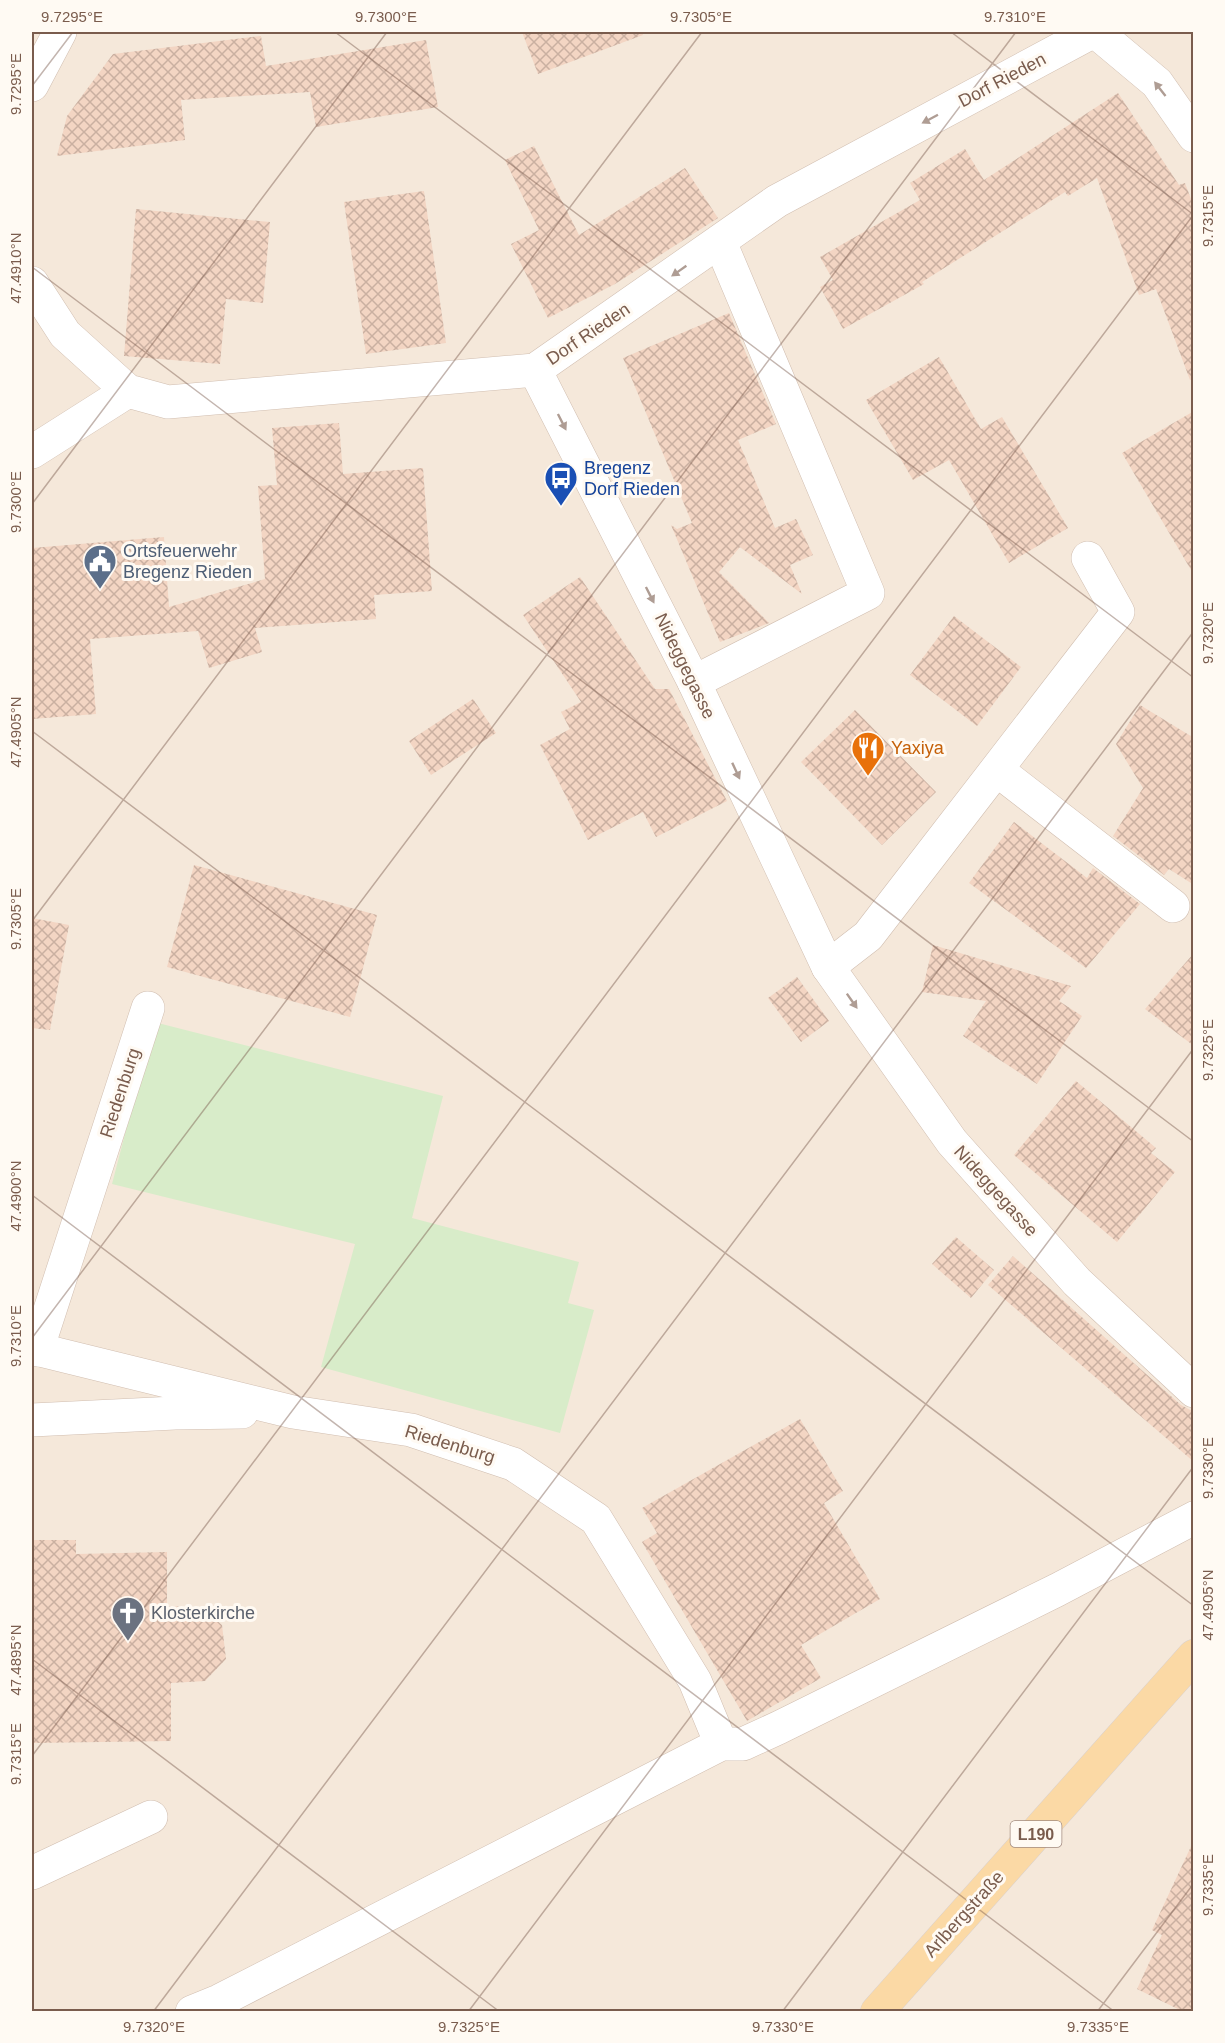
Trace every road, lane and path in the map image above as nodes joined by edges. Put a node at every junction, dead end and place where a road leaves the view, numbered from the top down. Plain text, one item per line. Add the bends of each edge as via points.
1 (60, 32) edge
2 (1094, 32) edge
3 (32, 85) edge
4 (1194, 136) edge
5 (720, 242) junction
6 (32, 283) edge
7 (535, 370) junction
8 (128, 391) junction
9 (32, 452) edge
10 (1088, 558) dead end
11 (694, 682) junction
12 (997, 770) junction
13 (1173, 906) dead end
14 (828, 967) junction
15 (147, 1008) dead end
16 (34, 1349) edge
17 (1194, 1391) edge
18 (293, 1412) junction
19 (32, 1420) edge
20 (1194, 1518) edge
21 (1194, 1656) edge
22 (721, 1744) junction
23 (152, 1817) dead end
24 (32, 1873) edge
25 (192, 2012) edge
26 (877, 2012) edge

1 - 3 street
4 -> 2 street via 1157,83
2 -> 5 street, Dorf Rieden via 777,201
5 -> 7 street, Dorf Rieden
5 - 11 street via 868,593
6 - 8 street via 65,334
7 - 8 street, Dorf Rieden via 168,402
7 -> 11 street, Nideggegasse
8 - 9 street
10 - 12 street via 1118,612
11 -> 14 street, Nideggegasse
12 - 13 street
12 - 14 street via 868,936
14 -> 17 street, Nideggegasse via 952,1142 1077,1282
15 - 16 street, Riedenburg
16 - 18 street, Riedenburg
18 - 19 street
18 - 22 street, Riedenburg via 411,1430 513,1464 596,1519 695,1681
20 - 22 street via 778,1728 742,1744
21 - 26 main road, Arlbergstraße / L190
22 - 25 street
23 - 24 street

